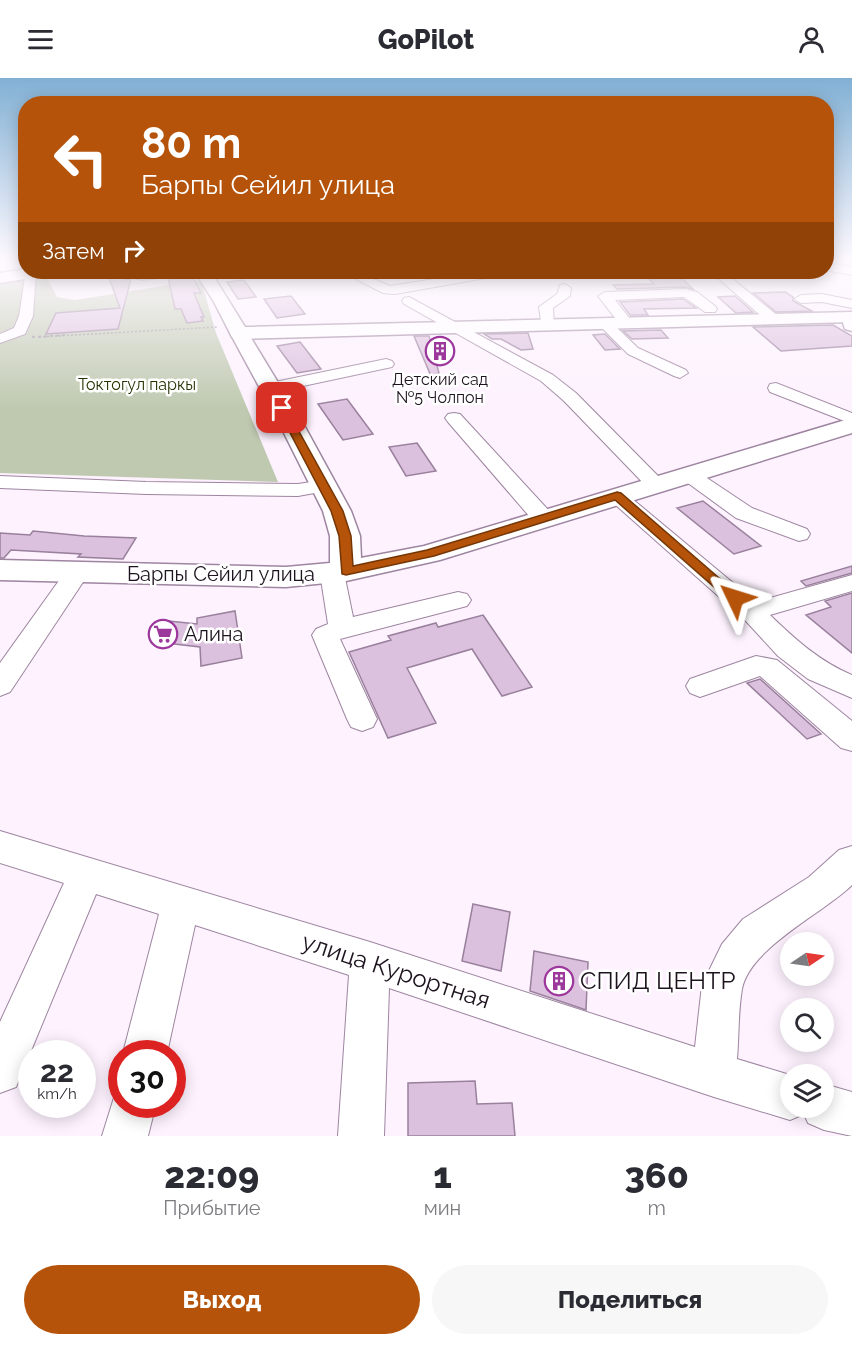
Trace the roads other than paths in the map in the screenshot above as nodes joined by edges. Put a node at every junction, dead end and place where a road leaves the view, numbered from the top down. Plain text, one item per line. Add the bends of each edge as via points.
1 (27, 309) edge
2 (225, 309) edge
3 (423, 309) edge
4 (546, 309) edge
5 (616, 309) edge
6 (762, 309) edge
7 (852, 317) edge
8 (773, 319) junction
9 (605, 324) junction
10 (627, 324) junction
11 (547, 326) junction
12 (454, 328) junction
13 (237, 329) junction
14 (6, 337) edge
15 (386, 364) dead end
16 (680, 373) dead end
17 (270, 388) junction
18 (776, 388) dead end
19 (454, 418) dead end
20 (850, 425) edge
21 (688, 474) junction
22 (0, 482) edge
23 (655, 484) junction
24 (324, 486) junction
25 (617, 496) junction
26 (544, 519) junction
27 (799, 534) dead end
28 (0, 570) edge
29 (339, 572) junction
30 (77, 573) junction
31 (852, 583) edge
32 (458, 600) dead end
33 (752, 612) junction
34 (342, 628) junction
35 (0, 685) edge
36 (700, 686) dead end
37 (852, 687) edge
38 (362, 719) dead end
39 (852, 739) edge
40 (0, 847) edge
41 (852, 862) edge
42 (86, 874) junction
43 (182, 903) junction
44 (370, 962) junction
45 (148, 1040) edge
46 (0, 1071) edge
47 (714, 1075) junction
48 (780, 1094) edge
49 (834, 1110) edge
50 (852, 1115) edge
51 (130, 1118) edge
52 (125, 1136) edge
53 (361, 1136) edge

1 - 14 street via 20,331
2 - 13 main road
3 - 12 street
4 - 11 street
5 - 10 street
6 - 8 street
7 - 8 main road
8 - 10 main road
9 - 10 main road
9 - 11 main road
9 - 16 street via 633,351
11 - 12 main road
12 - 13 main road
12 - 23 street via 548,378
13 - 17 main road
15 - 17 street
17 - 24 main road
18 - 20 street
19 - 26 street
20 - 21 main road, Барпы Сейил улица
21 - 23 main road, Барпы Сейил улица
21 - 27 street via 744,513
22 - 24 street via 298,490
23 - 25 main road, Барпы Сейил улица
24 - 29 main road via 345,536
25 - 26 main road, Барпы Сейил улица
25 - 33 street
26 - 29 main road, Барпы Сейил улица via 429,554
28 - 30 main road, Барпы Сейил улица
29 - 30 main road, Барпы Сейил улица via 286,577
29 - 34 street
30 - 35 street
31 - 33 street
32 - 34 street
33 - 37 street via 788,649 818,672
34 - 38 street via 325,635
36 - 39 street via 756,666 767,667
40 - 42 street, улица Курортная
41 - 47 street via 822,889 758,932 736,958 723,985
42 - 43 street, улица Курортная
42 - 46 street
43 - 44 street, улица Курортная
43 - 45 street
44 - 47 street, улица Курортная
44 - 53 street
47 - 48 street, улица Курортная
49 - 50 street
51 - 52 street

